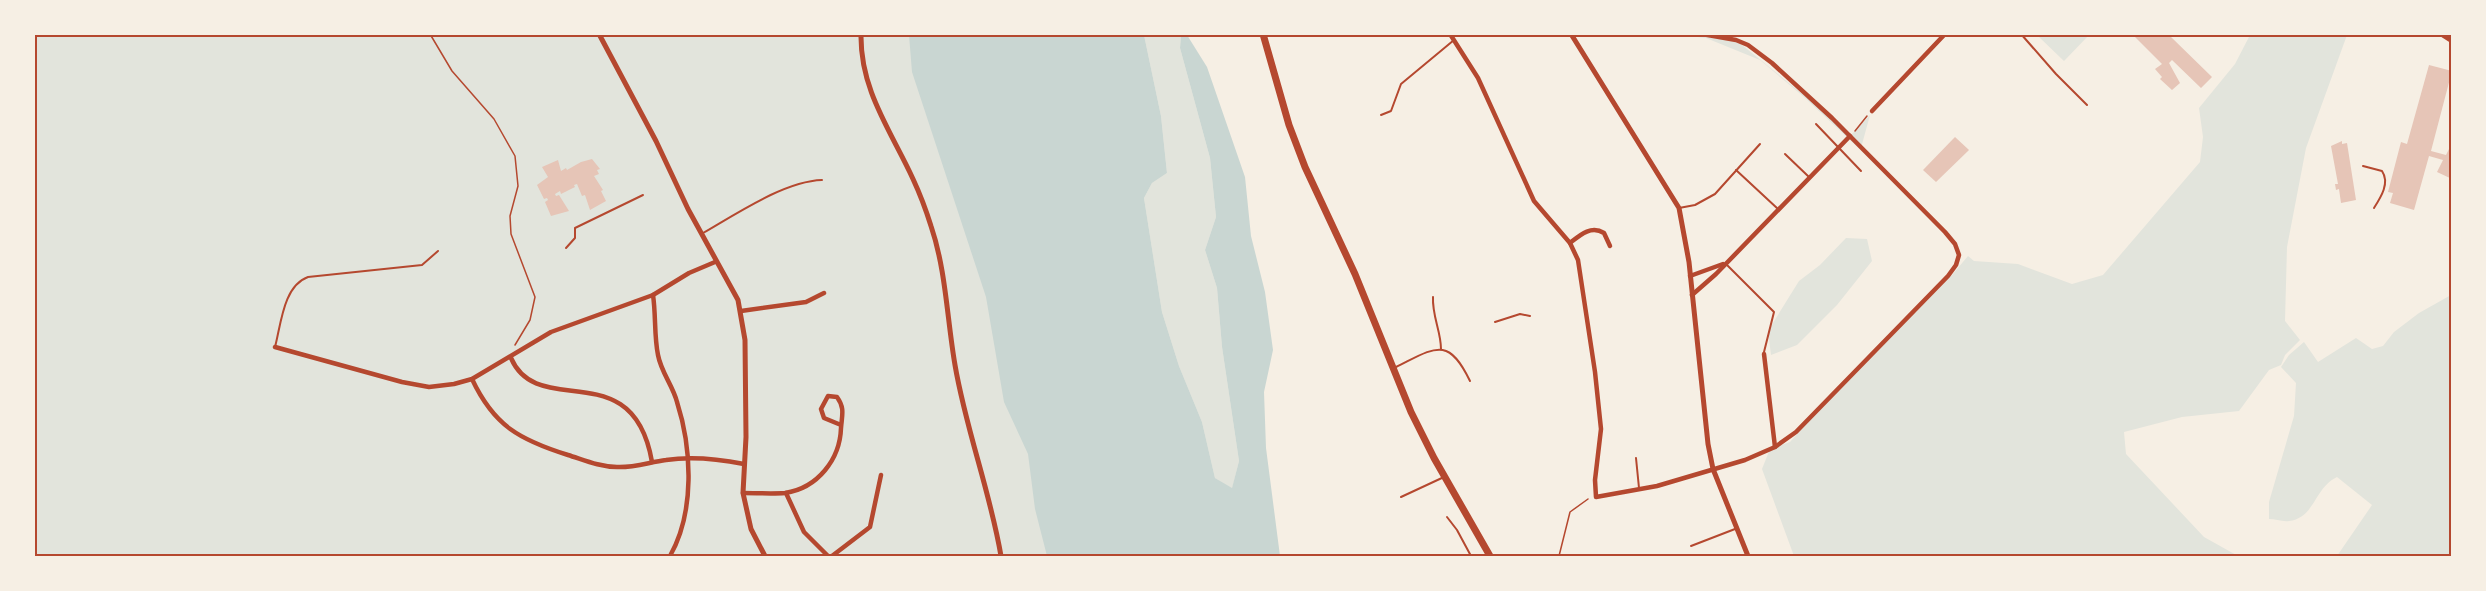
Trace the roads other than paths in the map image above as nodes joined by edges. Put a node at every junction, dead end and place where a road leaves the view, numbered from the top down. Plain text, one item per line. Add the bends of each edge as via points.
1 (599, 34) edge
2 (861, 34) edge
3 (1263, 34) edge
4 (1450, 34) edge
5 (1571, 34) edge
6 (1702, 34) edge
7 (1945, 34) edge
8 (2021, 34) edge
9 (2441, 34) edge
10 (1454, 40) junction
11 (2451, 41) edge
12 (2087, 105) dead end
13 (1872, 111) road end
14 (1381, 115) dead end
15 (1816, 124) dead end
16 (1850, 136) junction
17 (1760, 144) dead end
18 (1838, 148) junction
19 (1785, 154) dead end
20 (2363, 166) dead end
21 (1736, 170) junction
22 (1861, 171) dead end
23 (1809, 177) junction
24 (822, 180) dead end
25 (643, 195) dead end
26 (1679, 208) junction
27 (2374, 208) dead end
28 (1778, 209) junction
29 (701, 234) junction
30 (1570, 243) junction
31 (1610, 246) dead end
32 (566, 248) dead end
33 (438, 251) dead end
34 (715, 262) junction
35 (1725, 263) junction
36 (1690, 276) junction
37 (824, 293) dead end
38 (653, 295) junction
39 (1692, 295) junction
40 (1433, 297) dead end
41 (741, 311) junction
42 (1530, 316) dead end
43 (1495, 322) dead end
44 (275, 347) joint
45 (1441, 349) junction
46 (1764, 354) joint
47 (511, 358) junction
48 (1394, 369) junction
49 (472, 379) junction
50 (1470, 381) dead end
51 (841, 425) junction
52 (1775, 447) junction
53 (1636, 458) dead end
54 (687, 459) junction
55 (652, 462) junction
56 (744, 464) junction
57 (1713, 469) junction
58 (881, 475) dead end
59 (1444, 477) junction
60 (1639, 488) junction
61 (743, 493) junction
62 (786, 493) junction
63 (1401, 497) dead end
64 (1447, 517) dead end
65 (1737, 528) junction
66 (1691, 546) dead end
67 (670, 556) edge
68 (765, 556) edge
69 (830, 556) edge
70 (1001, 556) edge
71 (1471, 556) edge
72 (1490, 556) edge
73 (1749, 556) edge

1 - 29 street
2 - 70 street via 869,89 932,227 955,367
3 - 48 main road via 1305,166
4 - 10 street
5 - 26 street
6 - 16 street via 1748,45
7 - 13 street
8 - 12 lane
9 - 11 street
10 - 14 lane via 1405,79 1391,111
10 - 30 street via 1479,78 1534,201
15 - 18 lane
16 - 18 street
16 - 52 street via 1945,232 1959,255 1948,276 1819,410
17 - 21 lane
18 - 22 lane
18 - 23 street
19 - 23 lane
20 - 27 lane via 2382,171 2386,178
21 - 26 lane via 1706,201
21 - 28 lane
23 - 28 street
24 - 29 lane via 807,180 780,191
25 - 32 lane via 575,228 574,238
26 - 36 street
28 - 35 street
29 - 34 street
30 - 31 street via 1594,230 1604,233
30 - 60 street via 1580,268 1601,429 1596,497
33 - 44 lane via 422,265 300,280 288,298
34 - 38 street
34 - 41 street via 733,288
35 - 36 street
35 - 39 street
35 - 46 lane via 1774,312
36 - 39 street
37 - 41 street via 806,302
38 - 47 street via 551,332
38 - 54 street via 658,357 678,403
39 - 57 street
40 - 45 lane
41 - 56 street via 745,340
42 - 43 lane via 1520,314
44 - 49 street via 417,385
45 - 48 lane
45 - 50 lane via 1458,358
46 - 52 street
47 - 49 street
47 - 55 street via 522,373 540,384 601,395 621,404 644,431
48 - 59 main road
49 - 55 street via 496,419 514,434 540,446 618,468
51 - 51 street via 841,403 837,397 828,396 821,408 824,418
51 - 62 street via 837,451 827,469 808,484
52 - 57 street
53 - 60 lane
54 - 55 street
54 - 56 street
54 - 67 street via 686,503
56 - 61 street
57 - 60 street
57 - 65 street
58 - 69 street via 870,527
59 - 63 lane
59 - 72 main road
61 - 62 street
61 - 68 street via 751,529
62 - 69 street via 804,532
64 - 71 lane
65 - 66 lane
65 - 73 street

